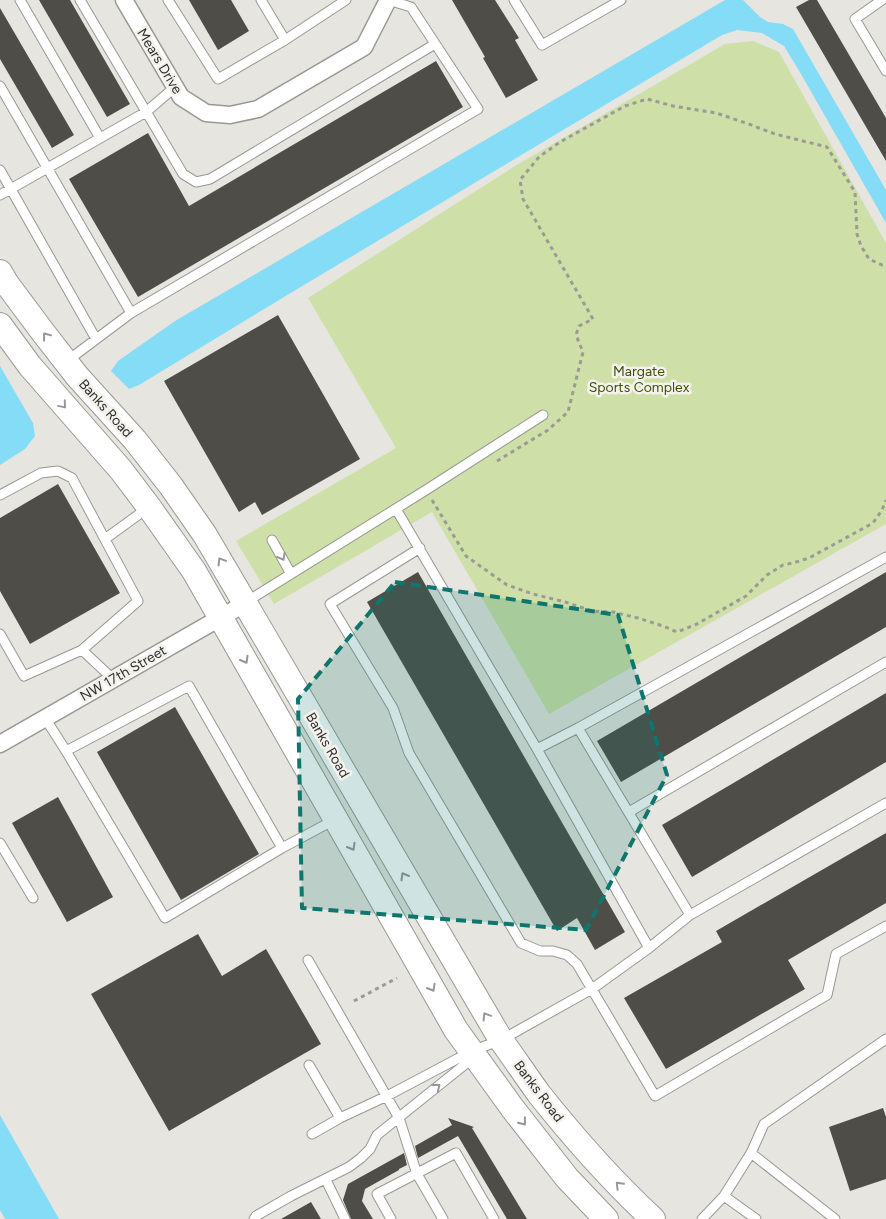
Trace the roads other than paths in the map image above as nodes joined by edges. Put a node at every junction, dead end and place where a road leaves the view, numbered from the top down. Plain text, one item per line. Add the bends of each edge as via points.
1 (20, 0) edge
2 (80, 0) edge
3 (124, 0) edge
4 (168, 0) edge
5 (261, 0) edge
6 (346, 0) edge
7 (388, 0) edge
8 (514, 0) edge
9 (621, 0) edge
10 (882, 0) edge
11 (285, 40) junction
12 (435, 44) junction
13 (886, 71) edge
14 (0, 86) edge
15 (175, 88) junction
16 (146, 112) junction
17 (100, 138) junction
18 (48, 168) junction
19 (0, 170) edge
20 (11, 189) junction
21 (0, 195) edge
22 (0, 272) edge
23 (131, 314) junction
24 (0, 325) edge
25 (96, 340) junction
26 (66, 362) junction
27 (543, 415) dead end
28 (0, 495) edge
29 (149, 506) junction
30 (396, 509) junction
31 (105, 539) junction
32 (272, 540) dead end
33 (420, 548) junction
34 (886, 557) edge
35 (291, 574) junction
36 (246, 603) junction
37 (220, 618) junction
38 (0, 634) edge
39 (82, 650) junction
40 (886, 662) edge
41 (113, 679) junction
42 (45, 718) junction
43 (578, 728) junction
44 (3, 740) edge
45 (538, 749) junction
46 (66, 751) junction
47 (886, 803) edge
48 (629, 812) junction
49 (336, 819) junction
50 (0, 843) edge
51 (282, 848) junction
52 (33, 898) dead end
53 (690, 915) junction
54 (886, 926) edge
55 (649, 948) junction
56 (308, 960) dead end
57 (592, 989) junction
58 (886, 1039) edge
59 (501, 1040) junction
60 (472, 1052) junction
61 (309, 1065) dead end
62 (386, 1096) junction
63 (340, 1118) junction
64 (400, 1118) junction
65 (312, 1134) dead end
66 (751, 1153) junction
67 (417, 1174) junction
68 (326, 1180) junction
69 (724, 1196) junction
70 (254, 1219) edge
71 (345, 1219) edge
72 (391, 1219) edge
73 (443, 1219) edge
74 (494, 1219) edge
75 (606, 1219) edge
76 (654, 1219) edge
77 (702, 1219) edge
78 (756, 1219) edge
79 (835, 1219) edge

1 - 17 lane
2 - 16 lane
3 - 15 street, Mears Drive
4 - 11 lane via 218,79
5 - 11 lane
6 - 11 lane
7 - 12 lane via 411,7
7 - 15 street, Mears Drive via 364,47 258,109 230,115 206,114 181,97
8 - 9 lane via 542,45
10 - 13 lane via 855,19
12 - 16 lane via 210,179 196,182 184,174
12 - 23 lane via 478,109
14 - 18 lane
15 - 16 lane
16 - 17 lane
17 - 18 lane
18 - 20 lane
18 - 23 lane
19 - 20 lane
20 - 21 lane
20 - 25 lane
26 -> 22 street, Banks Road
23 - 25 lane
24 -> 29 street via 30,366
25 - 26 lane
36 -> 26 street, Banks Road via 171,486
27 - 30 lane
28 - 31 lane via 41,473 58,471 72,478
29 - 31 lane
29 - 37 street via 194,572
30 - 33 lane
30 - 35 lane
31 - 39 lane via 138,601
32 -> 35 lane
33 - 45 lane
33 - 57 lane via 330,604 393,708 409,753 521,943 567,955 577,964
34 - 43 lane
35 - 36 lane
36 - 37 street, NW 17th Street
59 -> 36 street, Banks Road
37 - 41 street, NW 17th Street
37 -> 49 street
38 - 39 lane via 24,676
39 - 41 lane
40 - 48 lane
41 - 42 street, NW 17th Street
42 - 44 street, NW 17th Street
42 - 46 lane
43 - 45 lane
43 - 48 lane
45 - 55 lane
46 - 51 lane via 189,686
46 - 51 lane via 165,918
47 - 53 lane
48 - 53 lane
49 - 51 lane
49 -> 60 street via 456,1030
50 - 52 lane
53 - 55 lane
54 - 57 lane via 836,954 827,995 655,1096
55 - 57 lane
56 - 62 lane
57 - 59 lane
58 - 66 lane via 764,1124
59 - 60 lane
76 -> 59 street, Banks Road via 594,1159 538,1092
60 - 62 lane
64 -> 60 lane via 468,1062
60 -> 75 street via 567,1178
61 - 63 lane
62 - 63 lane
62 - 64 lane
63 - 65 lane
64 - 67 lane
64 - 68 lane via 377,1135 361,1158
66 - 69 lane
66 - 79 lane
67 - 72 lane via 377,1194
67 - 73 lane
67 - 74 lane via 456,1153
68 - 70 lane via 290,1196
68 - 71 lane
69 - 77 lane
69 - 78 lane

